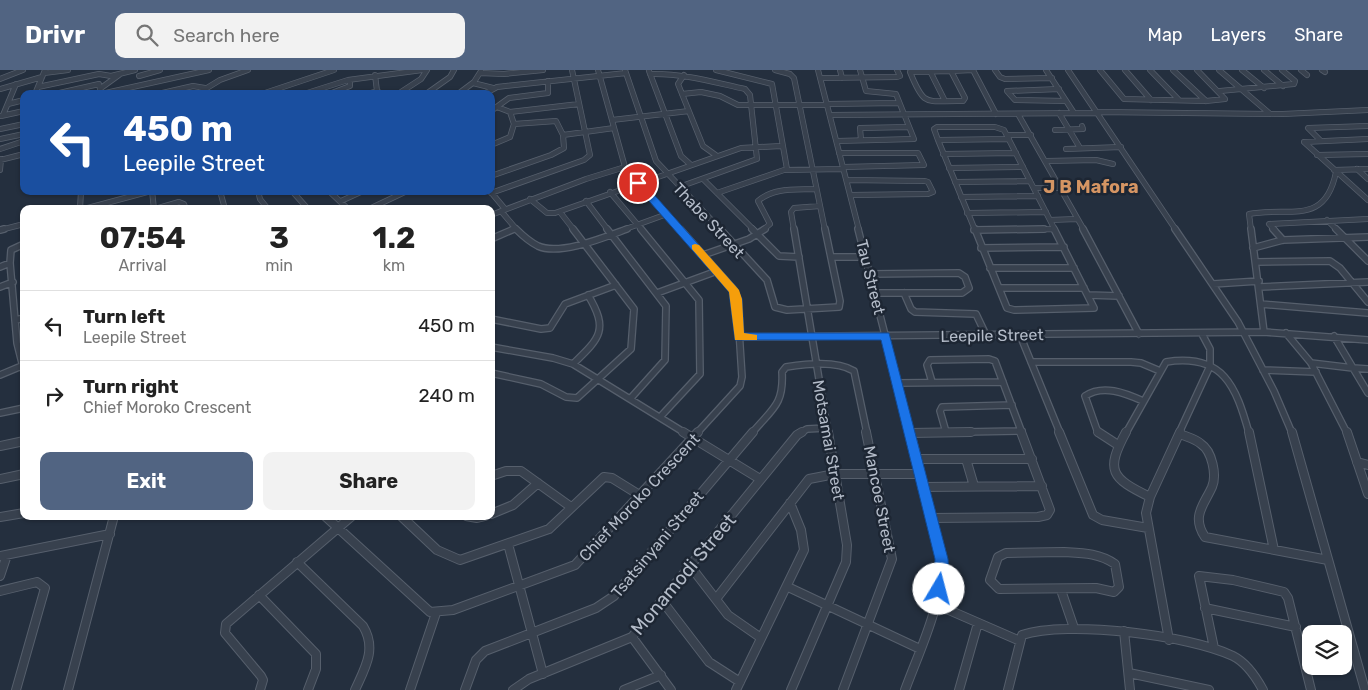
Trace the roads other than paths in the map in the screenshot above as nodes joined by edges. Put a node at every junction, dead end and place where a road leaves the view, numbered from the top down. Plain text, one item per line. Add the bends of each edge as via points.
1 (23, 70) edge
2 (67, 70) edge
3 (136, 70) edge
4 (160, 70) edge
5 (209, 70) edge
6 (248, 70) edge
7 (334, 70) edge
8 (422, 70) edge
9 (427, 70) edge
10 (454, 70) edge
11 (543, 70) edge
12 (572, 70) edge
13 (716, 70) edge
14 (775, 70) edge
15 (818, 70) edge
16 (840, 70) edge
17 (860, 70) edge
18 (879, 70) edge
19 (897, 70) edge
20 (951, 70) edge
21 (973, 70) edge
22 (996, 70) edge
23 (1046, 70) edge
24 (1068, 70) edge
25 (1100, 70) edge
26 (1126, 70) edge
27 (1150, 70) edge
28 (1173, 70) edge
29 (1197, 70) edge
30 (1219, 70) edge
31 (1242, 70) edge
32 (1264, 70) edge
33 (1282, 70) edge
34 (1301, 70) edge
35 (199, 71) edge
36 (328, 71) edge
37 (481, 71) edge
38 (625, 71) edge
39 (727, 71) edge
40 (930, 71) edge
41 (650, 72) edge
42 (44, 73) edge
43 (599, 73) edge
44 (120, 74) junction
45 (375, 75) junction
46 (1307, 75) dead end
47 (139, 76) junction
48 (684, 76) junction
49 (573, 78) junction
50 (820, 78) junction
51 (842, 78) junction
52 (863, 78) junction
53 (882, 78) junction
54 (1052, 78) junction
55 (0, 79) edge
56 (350, 80) junction
57 (548, 81) junction
58 (340, 83) junction
59 (473, 83) junction
60 (717, 83) junction
61 (16, 84) junction
62 (143, 85) junction
63 (1283, 86) junction
64 (38, 87) junction
65 (101, 88) joint
66 (205, 88) junction
67 (493, 88) junction
68 (1264, 88) junction
69 (0, 89) edge
70 (1059, 89) junction
71 (37, 90) edge
72 (72, 90) edge
73 (120, 90) edge
74 (174, 90) edge
75 (202, 90) edge
76 (273, 90) edge
77 (317, 90) edge
78 (340, 90) edge
79 (376, 90) edge
80 (404, 90) edge
81 (432, 90) edge
82 (463, 90) edge
83 (490, 90) edge
84 (1242, 90) junction
85 (1220, 91) junction
86 (682, 94) junction
87 (1066, 100) junction
88 (1151, 100) junction
89 (1179, 100) junction
90 (20, 101) edge
91 (945, 101) junction
92 (1206, 101) junction
93 (900, 103) junction
94 (8, 104) junction
95 (579, 104) junction
96 (775, 105) junction
97 (799, 105) junction
98 (827, 105) junction
99 (497, 106) joint
100 (750, 106) junction
101 (1368, 110) edge
102 (689, 111) junction
103 (20, 112) edge
104 (510, 112) junction
105 (1097, 112) junction
106 (1059, 113) junction
107 (1074, 113) junction
108 (664, 114) junction
109 (904, 114) junction
110 (996, 114) junction
111 (1018, 114) junction
112 (1270, 114) junction
113 (830, 115) junction
114 (1, 116) edge
115 (640, 116) junction
116 (612, 120) junction
117 (514, 124) junction
118 (20, 125) edge
119 (1082, 126) dead end
120 (1368, 126) edge
121 (909, 127) junction
122 (614, 128) junction
123 (0, 129) edge
124 (1055, 130) dead end
125 (1069, 130) junction
126 (587, 132) junction
127 (20, 135) edge
128 (563, 135) junction
129 (1031, 135) junction
130 (1008, 137) junction
131 (0, 139) edge
132 (1368, 139) edge
133 (861, 140) junction
134 (938, 140) junction
135 (1320, 140) junction
136 (837, 141) junction
137 (20, 142) edge
138 (495, 144) edge
139 (756, 146) junction
140 (782, 146) junction
141 (1122, 147) junction
142 (1080, 148) junction
143 (0, 149) edge
144 (1066, 149) dead end
145 (840, 153) junction
146 (875, 153) junction
147 (1016, 153) junction
148 (943, 154) junction
149 (1368, 154) edge
150 (20, 155) edge
151 (1317, 155) junction
152 (717, 156) junction
153 (1, 159) edge
154 (1046, 161) junction
155 (1113, 164) dead end
156 (691, 165) junction
157 (625, 167) junction
158 (878, 167) junction
159 (1022, 167) junction
160 (843, 168) junction
161 (949, 168) junction
162 (787, 169) junction
163 (812, 169) junction
164 (1357, 169) junction
165 (1368, 169) edge
166 (0, 170) edge
167 (1335, 171) junction
168 (666, 174) junction
169 (495, 175) edge
170 (703, 179) junction
171 (1368, 179) edge
172 (847, 180) junction
173 (1030, 181) junction
174 (955, 182) junction
175 (638, 183) junction
176 (679, 187) junction
177 (1034, 188) junction
178 (1059, 188) junction
179 (816, 189) junction
180 (495, 191) edge
181 (610, 192) junction
182 (716, 193) junction
183 (136, 195) edge
184 (296, 195) edge
185 (333, 195) edge
186 (355, 195) edge
187 (398, 195) edge
188 (493, 195) edge
189 (850, 195) junction
190 (1038, 196) junction
191 (961, 197) junction
192 (530, 199) junction
193 (1368, 200) edge
194 (586, 201) junction
195 (341, 202) junction
196 (97, 205) edge
197 (168, 205) edge
198 (184, 205) edge
199 (304, 205) edge
200 (344, 205) edge
201 (377, 205) edge
202 (820, 206) junction
203 (503, 210) junction
204 (560, 212) junction
205 (1046, 212) junction
206 (495, 213) edge
207 (968, 213) junction
208 (666, 214) junction
209 (1077, 219) junction
210 (1368, 219) edge
211 (1050, 220) junction
212 (1327, 220) junction
213 (20, 225) edge
214 (636, 225) junction
215 (514, 229) junction
216 (1054, 229) junction
217 (0, 230) edge
218 (974, 230) junction
219 (611, 234) junction
220 (757, 235) junction
221 (495, 237) edge
222 (1368, 237) edge
223 (1344, 238) junction
224 (1283, 240) junction
225 (584, 244) junction
226 (732, 244) junction
227 (20, 245) edge
228 (1064, 247) junction
229 (982, 248) junction
230 (1253, 248) junction
231 (703, 255) junction
232 (831, 256) junction
233 (799, 257) junction
234 (866, 257) junction
235 (1368, 261) edge
236 (1256, 262) junction
237 (10, 263) junction
238 (0, 267) edge
239 (990, 268) junction
240 (1074, 268) junction
241 (717, 271) junction
242 (870, 274) junction
243 (13, 282) junction
244 (1368, 282) edge
245 (685, 283) junction
246 (1353, 283) junction
247 (1213, 284) junction
248 (1259, 284) junction
249 (616, 285) junction
250 (0, 287) edge
251 (999, 288) junction
252 (1084, 288) junction
253 (657, 293) junction
254 (875, 293) junction
255 (904, 293) junction
256 (588, 295) junction
257 (1088, 296) junction
258 (1119, 296) junction
259 (1368, 302) edge
260 (1262, 304) junction
261 (808, 310) junction
262 (1368, 313) edge
263 (20, 319) edge
264 (16, 320) junction
265 (495, 320) edge
266 (1264, 332) junction
267 (1245, 333) junction
268 (1286, 333) junction
269 (1139, 334) junction
270 (1202, 334) junction
271 (1020, 335) junction
272 (885, 336) junction
273 (986, 336) junction
274 (1334, 336) junction
275 (739, 337) junction
276 (811, 337) junction
277 (1368, 340) edge
278 (17, 342) junction
279 (20, 342) edge
280 (495, 348) edge
281 (20, 354) edge
282 (1031, 362) junction
283 (1310, 363) junction
284 (573, 364) junction
285 (816, 366) junction
286 (1210, 366) junction
287 (20, 368) edge
288 (1353, 368) junction
289 (1368, 369) edge
290 (1264, 370) junction
291 (1160, 371) junction
292 (1316, 372) junction
293 (0, 375) edge
294 (495, 375) edge
295 (599, 380) junction
296 (932, 382) junction
297 (1003, 382) junction
298 (897, 383) junction
299 (1368, 393) edge
300 (630, 399) junction
301 (1143, 401) junction
302 (1012, 405) junction
303 (20, 409) edge
304 (0, 413) edge
305 (661, 416) junction
306 (826, 428) junction
307 (946, 432) junction
308 (1022, 432) junction
309 (910, 433) junction
310 (1180, 434) junction
311 (694, 437) junction
312 (20, 442) edge
313 (1118, 445) junction
314 (0, 446) edge
315 (729, 459) junction
316 (915, 459) junction
317 (966, 459) junction
318 (1032, 459) junction
319 (1357, 462) junction
320 (1368, 465) edge
321 (834, 474) junction
322 (875, 474) junction
323 (919, 474) junction
324 (20, 475) edge
325 (495, 475) edge
326 (0, 479) edge
327 (760, 479) junction
328 (538, 483) junction
329 (922, 486) junction
330 (974, 486) junction
331 (1042, 486) junction
332 (1368, 494) edge
333 (640, 496) junction
334 (1150, 497) junction
335 (790, 503) junction
336 (571, 507) junction
337 (20, 512) edge
338 (495, 512) edge
339 (0, 516) edge
340 (930, 518) junction
341 (113, 520) edge
342 (328, 520) edge
343 (348, 520) edge
344 (405, 520) edge
345 (1148, 528) junction
346 (338, 529) junction
347 (110, 534) junction
348 (508, 544) junction
349 (1274, 550) junction
350 (4, 556) edge
351 (1328, 560) junction
352 (297, 562) junction
353 (691, 567) junction
354 (0, 576) edge
355 (520, 586) junction
356 (788, 587) junction
357 (1061, 590) junction
358 (0, 591) edge
359 (259, 595) junction
360 (716, 599) junction
361 (663, 602) junction
362 (935, 604) junction
363 (827, 605) junction
364 (1205, 608) junction
365 (436, 613) junction
366 (869, 623) junction
367 (978, 623) junction
368 (1296, 627) junction
369 (1074, 628) junction
370 (1124, 631) junction
371 (532, 632) junction
372 (632, 637) junction
373 (761, 638) junction
374 (1168, 640) junction
375 (1020, 642) junction
376 (1214, 648) junction
377 (920, 649) junction
378 (1129, 673) junction
379 (543, 674) junction
380 (661, 675) junction
381 (738, 686) edge
382 (1175, 686) edge
383 (16, 690) edge
384 (68, 690) edge
385 (260, 690) edge
386 (308, 690) edge
387 (355, 690) edge
388 (410, 690) edge
389 (465, 690) edge
390 (514, 690) edge
391 (624, 690) edge
392 (671, 690) edge
393 (791, 690) edge
394 (843, 690) edge
395 (905, 690) edge
396 (959, 690) edge
397 (1008, 690) edge
398 (1130, 690) edge
399 (1209, 690) edge
400 (1263, 690) edge
401 (1311, 690) edge
402 (1365, 690) edge

1 - 55 street
2 - 42 street
3 - 44 street
3 - 47 street
4 - 47 street
5 - 35 street
6 - 66 street
7 - 36 street
7 - 58 street
8 - 45 street
9 - 80 street via 421,79
10 - 81 street via 450,78
11 - 37 street via 500,74
12 - 49 street
13 - 39 street
14 - 97 street via 792,75
15 - 50 street, Tau Street
16 - 51 street
17 - 52 street
18 - 53 street
19 - 53 street via 899,77
20 - 21 street
20 - 40 street
20 - 91 street via 965,100
21 - 110 street
22 - 54 street via 1000,77 1005,78
23 - 54 street
24 - 105 street
25 - 88 street via 1122,99
26 - 88 street
27 - 89 street
28 - 92 street
29 - 85 street
30 - 84 street
31 - 68 street
32 - 63 street
33 - 63 street via 1295,82 1292,86
34 - 46 street
35 - 62 street
36 - 76 street
37 - 59 street
38 - 43 street
38 - 115 street, Thabe Street
39 - 60 street
39 - 96 street via 771,83
40 - 91 street
40 - 91 street via 910,72 922,99
41 - 48 street
41 - 108 street
42 - 61 street
42 - 64 street
43 - 49 street
43 - 116 street
44 - 64 street via 99,74
44 - 65 street
45 - 56 street
45 - 79 street
47 - 62 street
48 - 60 street
48 - 86 street via 678,82
49 - 57 street
49 - 95 street
50 - 51 street
50 - 98 street, Tau Street
51 - 52 street
52 - 53 street
52 - 93 street via 866,91 894,92
54 - 70 street
56 - 58 street
56 - 78 street via 350,86
57 - 67 street
57 - 99 street via 548,93 509,98
58 - 77 street
59 - 67 street
59 - 82 street
60 - 100 street via 747,90
61 - 69 street
61 - 94 street
62 - 73 street
63 - 68 street
64 - 71 street
65 - 72 street via 98,84
66 - 74 street via 190,86
66 - 75 street
67 - 83 street
68 - 84 street
70 - 87 street
70 - 87 street via 1007,91 1015,100
84 - 85 street
84 - 112 street
85 - 92 street via 1225,97 1223,100
86 - 100 street via 701,92
86 - 102 street
87 - 107 street
88 - 89 street
89 - 92 street
90 - 94 street
93 - 98 street
93 - 109 street
94 - 114 street
95 - 104 street
95 - 126 street
96 - 97 street
96 - 100 street
96 - 140 street
97 - 98 street
97 - 163 street
98 - 113 street, Tau Street
99 - 104 street
100 - 139 street
101 - 112 street
102 - 108 street
102 - 152 street via 703,146
103 - 114 street
104 - 117 street
105 - 107 street
105 - 112 street
105 - 141 street
106 - 107 street
106 - 111 street
106 - 125 street
108 - 115 street
108 - 156 street via 681,156
109 - 110 street
109 - 113 street
109 - 121 street
110 - 111 street
111 - 129 street
113 - 136 street, Tau Street
115 - 116 street
115 - 168 street, Thabe Street via 656,161
116 - 122 street
117 - 128 street via 554,120
117 - 138 street via 509,139
118 - 123 street
119 - 125 street via 1083,129
120 - 135 street via 1308,128
121 - 133 street via 860,128
121 - 133 street via 914,140
122 - 126 street
122 - 157 street
124 - 125 street
125 - 142 street
126 - 128 street
126 - 180 street via 591,152 587,158
127 - 131 street
128 - 169 street via 562,150
129 - 130 street
129 - 154 street
130 - 134 street
130 - 134 street via 1000,127 935,128
130 - 147 street
132 - 135 street
133 - 136 street
134 - 148 street
135 - 151 street via 1304,142
136 - 145 street, Tau Street
137 - 143 street
139 - 140 street
139 - 152 street
139 - 170 street via 758,156 754,161
140 - 162 street
141 - 142 street
141 - 247 street
142 - 144 street
145 - 146 street
145 - 160 street, Tau Street
146 - 158 street
146 - 158 street via 918,153 924,165
147 - 148 street
147 - 159 street
148 - 161 street
149 - 151 street
150 - 153 street
151 - 167 street
152 - 156 street
153 - 166 street
154 - 155 street via 1096,160
154 - 178 street
156 - 168 street
157 - 175 street, Chief Moroko Crescent
157 - 192 street
158 - 160 street
159 - 161 street
159 - 173 street
160 - 163 street
160 - 172 street, Tau Street
161 - 174 street
162 - 163 street
162 - 182 street
163 - 179 street
164 - 165 street
164 - 167 street
164 - 171 street
167 - 193 street
167 - 230 street via 1330,196 1324,204 1316,208 1250,214
168 - 175 street
168 - 176 street, Thabe Street
170 - 176 street
170 - 182 street
172 - 189 street, Tau Street
172 - 189 street via 925,181 933,192
173 - 174 street
173 - 177 street
174 - 191 street
175 - 181 street
175 - 208 street, Chief Moroko Crescent
176 - 226 street, Thabe Street
177 - 178 street
177 - 190 street
178 - 209 street
179 - 202 street
179 - 220 street via 778,192 760,199 758,201 770,224
181 - 194 street
181 - 214 street
182 - 220 street
183 - 196 street
184 - 199 street
185 - 195 street
186 - 195 street
187 - 201 street
188 - 203 street
189 - 234 street, Tau Street
190 - 191 street
190 - 205 street
191 - 207 street
192 - 203 street
192 - 204 street via 547,213
194 - 204 street
194 - 219 street
195 - 200 street
197 - 198 street via 179,202
202 - 232 street
202 - 233 street, Motsamai Street via 791,210
203 - 206 street
203 - 215 street
204 - 225 street
205 - 207 street
205 - 211 street
207 - 218 street
208 - 214 street
208 - 231 street, Chief Moroko Crescent
209 - 211 street
209 - 258 street
210 - 212 street
211 - 216 street
212 - 223 street
212 - 224 street via 1269,224
213 - 217 street
214 - 219 street
214 - 245 street
215 - 221 street
215 - 225 street via 544,248
216 - 218 street
216 - 228 street
218 - 229 street
219 - 225 street
219 - 253 street
220 - 226 street
220 - 233 street via 779,256
222 - 223 street
223 - 224 street
223 - 235 street
224 - 230 street
225 - 249 street
226 - 231 street
226 - 261 street, Thabe Street via 767,280 775,307
227 - 237 street via 11,250
228 - 229 street
228 - 240 street
229 - 239 street
230 - 236 street
231 - 241 street, Chief Moroko Crescent
232 - 234 street
232 - 261 street via 839,307
233 - 261 street, Motsamai Street
234 - 242 street, Tau Street
236 - 246 street via 1330,261
236 - 248 street
237 - 238 street
237 - 243 street
239 - 240 street
239 - 251 street
240 - 252 street
241 - 245 street
241 - 275 street, Chief Moroko Crescent via 736,296
242 - 254 street, Tau Street
242 - 255 street via 960,273 969,288 962,293
243 - 250 street
243 - 264 street
244 - 246 street
245 - 253 street
245 - 305 street via 699,300 700,372
246 - 248 street
246 - 259 street
247 - 248 street
247 - 267 street
248 - 260 street
249 - 256 street
249 - 295 street via 634,311 632,346
251 - 252 street
251 - 257 street via 1007,308 1014,310 1093,309
252 - 257 street
253 - 300 street via 666,306 666,356 660,368
254 - 255 street
254 - 272 street, Tau Street
255 - 273 street via 915,312 976,314
256 - 265 street via 565,304 548,329
256 - 284 street via 601,318 600,333 596,342
257 - 258 street
258 - 269 street
260 - 262 street
260 - 266 street
261 - 276 street, Motsamai Street
263 - 264 street
264 - 278 street
266 - 267 street, Leepile Street
266 - 268 street, Leepile Street
267 - 270 street, Leepile Street
267 - 290 street
268 - 274 street, Leepile Street
268 - 283 street
269 - 270 street, Leepile Street
269 - 271 street, Leepile Street
270 - 286 street via 1210,349
271 - 273 street, Leepile Street
271 - 282 street
272 - 273 street, Leepile Street
272 - 276 street, Leepile Street
272 - 298 street, Tau Street
274 - 277 street, Leepile Street
274 - 288 street
275 - 276 street, Leepile Street
275 - 311 street, Chief Moroko Crescent via 740,386
276 - 285 street, Motsamai Street
278 - 279 street
278 - 281 street
280 - 284 street
282 - 291 street via 1131,362
282 - 345 street via 1093,514 1102,520
283 - 288 street
283 - 292 street
284 - 295 street
285 - 306 street, Motsamai Street
285 - 315 street, Tsatsinyani Street via 784,369 784,391 780,400
285 - 322 street, Mancoe Street via 846,366 854,370
286 - 291 street via 1168,361
286 - 310 street
286 - 349 street via 1226,376 1242,406
287 - 293 street
288 - 289 street
288 - 299 street
290 - 292 street
290 - 351 street via 1289,424
291 - 301 street
292 - 319 street via 1344,423
294 - 295 street via 541,384 572,398 580,396
295 - 300 street
296 - 297 street
296 - 297 street via 927,365 930,360 988,359 995,361
296 - 298 street
297 - 302 street
298 - 309 street, Tau Street
300 - 305 street
301 - 313 street
301 - 313 street via 1120,391 1092,392 1085,396 1099,435
302 - 307 street via 942,407 940,411
302 - 308 street
303 - 304 street
305 - 311 street
306 - 321 street, Motsamai Street
306 - 327 street, Monamodi Street via 807,429 798,435
307 - 308 street
307 - 309 street
308 - 318 street
309 - 316 street, Tau Street
310 - 334 street
310 - 349 street via 1202,444 1211,456 1213,485 1199,509 1203,534 1213,540
311 - 315 street
311 - 333 street, Chief Moroko Crescent
312 - 314 street
313 - 334 street via 1112,460 1120,478
315 - 327 street
315 - 371 street, Tsatsinyani Street via 609,600
316 - 317 street
316 - 323 street, Tau Street
317 - 318 street
317 - 330 street
318 - 331 street
319 - 320 street
319 - 332 street
321 - 322 street
321 - 335 street via 808,479
321 - 363 street, Motsamai Street via 847,553
322 - 323 street
322 - 366 street, Mancoe Street via 892,559
323 - 329 street, Tau Street
324 - 326 street
325 - 328 street via 516,470
327 - 353 street, Monamodi Street
328 - 336 street
328 - 338 street via 513,505
329 - 330 street
329 - 340 street, Tau Street
330 - 331 street
331 - 340 street via 1049,507 1048,515
333 - 336 street via 604,476
333 - 355 street, Chief Moroko Crescent via 575,565
334 - 345 street via 1146,514
335 - 356 street via 805,546
335 - 360 street
336 - 348 street via 549,529
337 - 339 street
340 - 362 street, Tau Street via 943,567
341 - 347 street
342 - 346 street
343 - 346 street
344 - 348 street via 445,556 455,560 468,559
345 - 374 street
346 - 352 street
346 - 365 street via 424,607
347 - 350 street
347 - 384 street
348 - 355 street
349 - 351 street
350 - 354 street
351 - 402 street
352 - 359 street
352 - 387 street via 371,638 370,651
353 - 360 street
353 - 361 street, Monamodi Street
355 - 365 street, Chief Moroko Crescent
355 - 371 street
356 - 363 street
356 - 373 street
357 - 357 street via 999,588 990,580 993,566 998,557 1006,553 1085,554 1104,556 1115,564 1117,591 1096,588
357 - 369 street
358 - 383 street via 37,582 45,588
359 - 385 street via 230,619 224,633 260,672 263,680
359 - 386 street via 316,654 316,669
360 - 373 street via 734,621
361 - 372 street, Monamodi Street
361 - 381 street via 709,662
362 - 367 street
362 - 377 street, Tau Street
363 - 366 street
363 - 393 street, Motsamai Street
364 - 368 street
364 - 368 street via 1200,576 1226,578 1287,594
364 - 376 street
365 - 388 street
366 - 377 street
366 - 394 street, Mancoe Street
367 - 375 street
367 - 396 street
368 - 401 street
369 - 370 street
369 - 375 street via 1030,630 1022,635
370 - 374 street
370 - 378 street
371 - 379 street
371 - 389 street, Tsatsinyani Street via 481,654 471,670
372 - 379 street, Monamodi Street
372 - 380 street
373 - 381 street
374 - 376 street
375 - 397 street
376 - 400 street via 1244,663
377 - 395 street, Tau Street
378 - 382 street
378 - 398 street
379 - 390 street, Monamodi Street via 521,683
380 - 391 street
380 - 392 street
382 - 399 street

